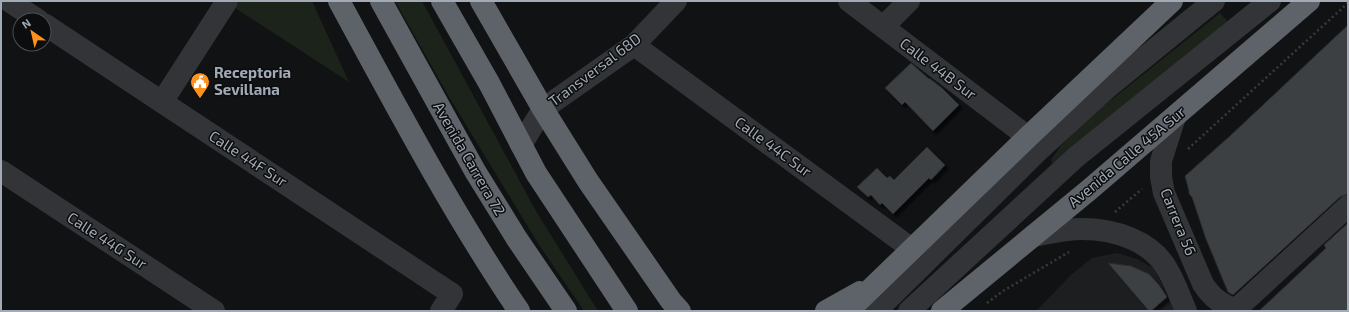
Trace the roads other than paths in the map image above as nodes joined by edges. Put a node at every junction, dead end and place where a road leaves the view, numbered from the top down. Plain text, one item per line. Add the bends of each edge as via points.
1 (9, 1) edge
2 (227, 1) edge
3 (339, 1) edge
4 (381, 1) edge
5 (442, 1) edge
6 (460, 1) edge
7 (480, 1) edge
8 (676, 1) edge
9 (849, 1) edge
10 (909, 1) edge
11 (1214, 1) edge
12 (1270, 1) edge
13 (1309, 1) edge
14 (1164, 3) edge
15 (26, 12) edge
16 (883, 27) junction
17 (52, 29) edge
18 (634, 45) junction
19 (489, 83) junction
20 (162, 102) junction
21 (543, 109) junction
22 (1175, 117) junction
23 (1028, 136) junction
24 (521, 145) junction
25 (1, 171) edge
26 (1348, 206) edge
27 (1033, 236) junction
28 (912, 249) junction
29 (880, 280) junction
30 (447, 302) edge
31 (1235, 310) edge
32 (214, 311) edge
33 (519, 311) edge
34 (566, 311) edge
35 (627, 311) edge
36 (680, 311) edge
37 (826, 311) edge
38 (848, 311) edge
39 (876, 311) edge
40 (909, 311) edge
41 (942, 311) edge
42 (1186, 311) edge

1 - 15 street
2 - 20 street
3 - 33 highway via 431,169
4 - 34 highway, Avenida Carrera 72 via 475,172
5 - 19 highway
6 - 19 highway
7 - 21 highway
8 - 18 street, Transversal 68D
9 - 16 street, Calle 44B Sur
10 - 16 street
11 - 39 street via 1107,88 1041,148
12 - 40 street via 1076,157
13 - 22 highway, Avenida Calle 45A Sur
14 - 23 highway
16 - 23 street, Calle 44B Sur
17 - 20 street, Calle 44F Sur
18 - 21 street, Transversal 68D
18 - 28 street, Calle 44C Sur
19 - 24 highway
20 - 30 street, Calle 44F Sur
21 - 24 street, Transversal 68D
21 - 36 highway via 588,181
22 - 27 highway, Avenida Calle 45A Sur
22 - 31 street, Carrera 56 via 1162,161 1164,193 1203,284 1210,295
23 - 28 highway
24 - 35 highway via 536,173
25 - 32 street, Calle 44G Sur
26 - 31 street
27 - 41 highway, Avenida Calle 45A Sur
27 - 42 street, Carrera 56 via 1080,229 1119,234 1136,241 1149,248 1167,268
28 - 29 highway
29 - 37 highway
29 - 38 highway

